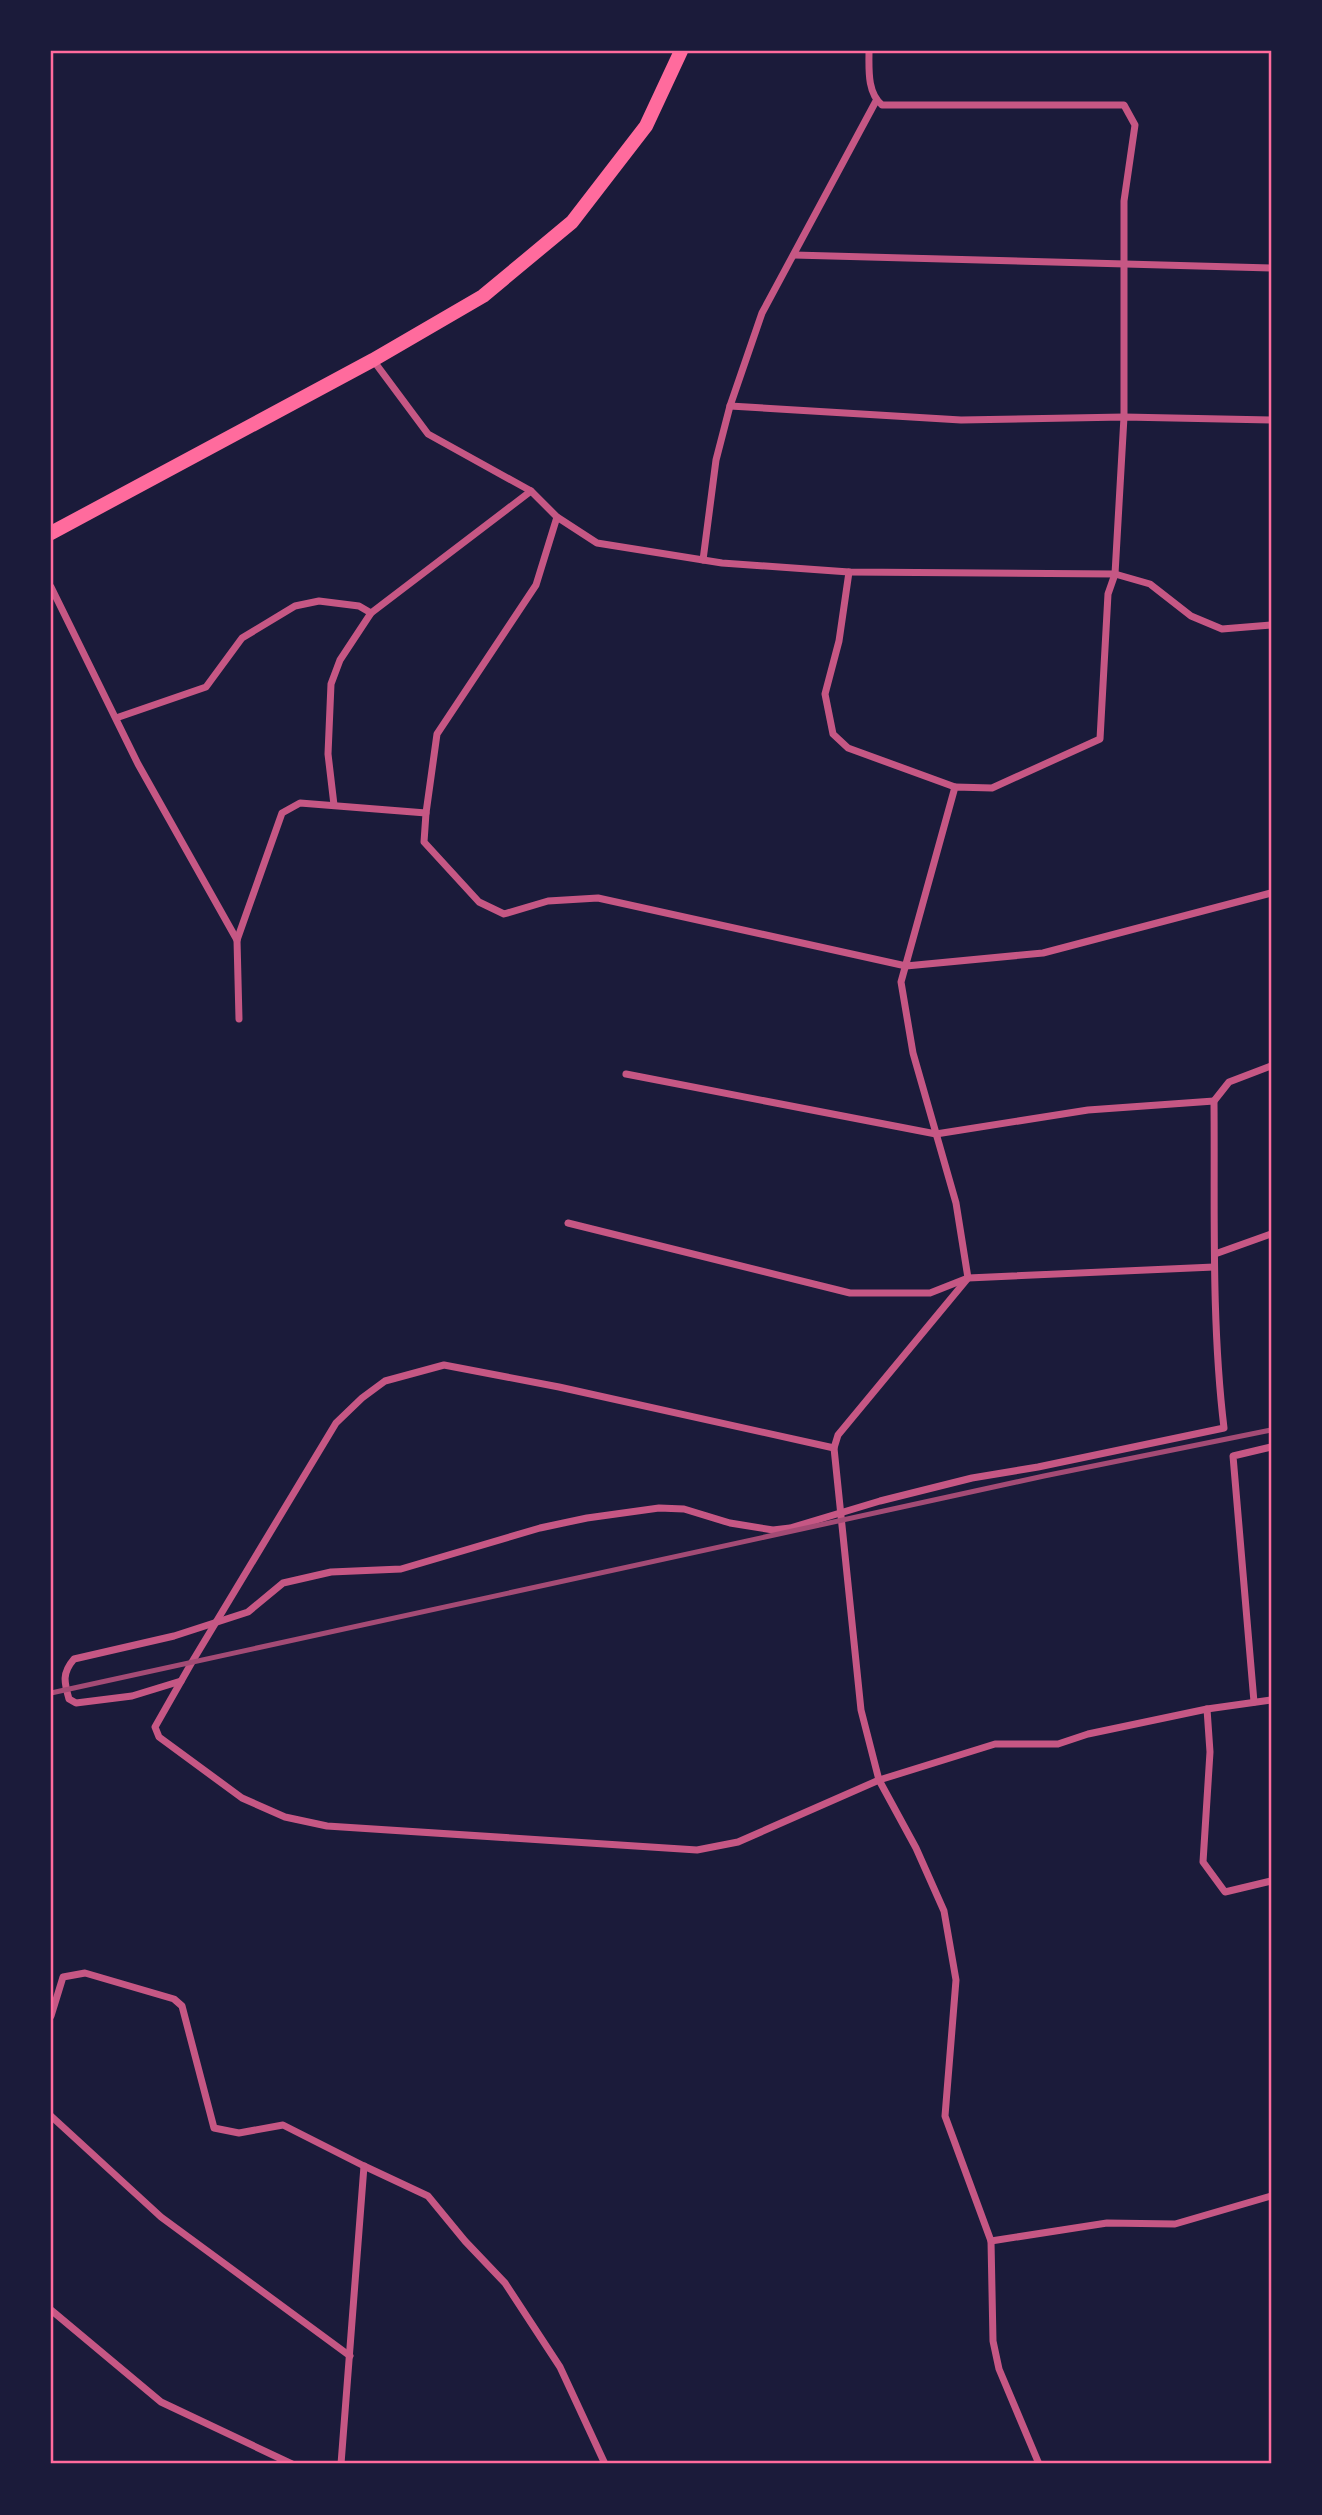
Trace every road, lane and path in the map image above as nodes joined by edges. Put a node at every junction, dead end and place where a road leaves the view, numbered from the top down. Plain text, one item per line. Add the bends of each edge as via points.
1 (681, 51) edge
2 (869, 51) edge
3 (876, 101) junction
4 (794, 255) junction
5 (1125, 264) junction
6 (1271, 268) edge
7 (373, 360) junction
8 (730, 406) junction
9 (1124, 417) junction
10 (1271, 420) edge
11 (531, 491) junction
12 (557, 517) junction
13 (51, 533) edge
14 (703, 560) junction
15 (849, 572) junction
16 (1115, 574) junction
17 (51, 587) edge
18 (371, 613) junction
19 (1271, 625) edge
20 (116, 718) junction
21 (955, 787) junction
22 (334, 806) junction
23 (426, 813) junction
24 (1271, 893) edge
25 (237, 940) junction
26 (905, 966) junction
27 (239, 1019) dead end
28 (1271, 1066) edge
29 (626, 1074) dead end
30 (1214, 1101) junction
31 (936, 1134) junction
32 (568, 1223) dead end
33 (1271, 1234) edge
34 (1215, 1254) junction
35 (1214, 1267) junction
36 (968, 1278) junction
37 (1271, 1447) edge
38 (834, 1448) junction
39 (840, 1514) junction
40 (215, 1624) junction
41 (180, 1681) junction
42 (1271, 1700) edge
43 (1254, 1702) junction
44 (1208, 1709) junction
45 (879, 1780) junction
46 (1271, 1881) edge
47 (51, 2016) edge
48 (51, 2116) edge
49 (364, 2166) junction
50 (1271, 2196) edge
51 (991, 2241) junction
52 (51, 2310) edge
53 (350, 2356) junction
54 (292, 2464) edge
55 (341, 2464) edge
56 (605, 2464) edge
57 (1039, 2464) edge

1 - 7 main road via 646,126 572,222 483,296
2 - 3 street via 869,79
3 - 4 street
3 - 5 street via 882,105 1124,105 1135,125 1124,201
4 - 5 street
4 - 8 street via 762,313
5 - 6 street
5 - 9 street
7 - 11 street via 428,434
7 - 13 main road
8 - 9 street via 961,420
8 - 14 street via 716,460
9 - 10 street
9 - 16 street
11 - 12 street
11 - 18 street
12 - 14 street via 597,543
12 - 23 street via 536,584 437,734
14 - 15 street
15 - 16 street
15 - 21 street via 839,641 825,694 833,734 849,748
16 - 19 street via 1150,583 1191,616 1222,629
16 - 21 street via 1108,594 1100,739 992,788
17 - 20 street
18 - 20 street via 359,606 319,601 295,606 242,638 206,687
18 - 22 street via 340,660 331,684 328,754
20 - 25 street
21 - 26 street
22 - 23 street
22 - 25 street via 300,803 282,813
23 - 26 street via 424,842 480,902 503,914 548,901 598,898
24 - 26 street via 1043,953
25 - 27 street
26 - 31 street via 901,982 913,1053
28 - 30 street via 1229,1082
29 - 31 street
30 - 31 street via 1088,1110
30 - 34 street
31 - 36 street via 956,1203
32 - 36 street via 850,1293 930,1293
33 - 34 street
34 - 35 street
35 - 36 street
35 - 39 street via 1224,1428 972,1478
36 - 38 street via 838,1435
37 - 43 street via 1233,1456
38 - 39 street
38 - 40 street via 444,1365 385,1381 336,1423
39 - 40 street via 773,1530 684,1509 587,1518 401,1569 331,1572 284,1583 248,1612
39 - 45 street via 861,1710
40 - 41 street
40 - 41 street via 74,1659 64,1682 69,1699 76,1703 132,1696
41 - 45 street via 155,1727 159,1737 242,1798 285,1817 327,1826 697,1850 738,1842
42 - 43 street
43 - 44 street
44 - 45 street via 1058,1744 995,1744
44 - 46 street via 1203,1862 1225,1892
45 - 51 street via 944,1911 956,1980 945,2116
47 - 49 street via 63,1977 85,1973 174,1998 183,2006 214,2128 239,2133 283,2125
48 - 53 street via 161,2217
49 - 53 street
49 - 56 street via 428,2196 505,2283 560,2367
50 - 51 street via 1175,2224 1107,2223
51 - 57 street via 993,2341 999,2370
52 - 54 street via 161,2403
53 - 55 street

